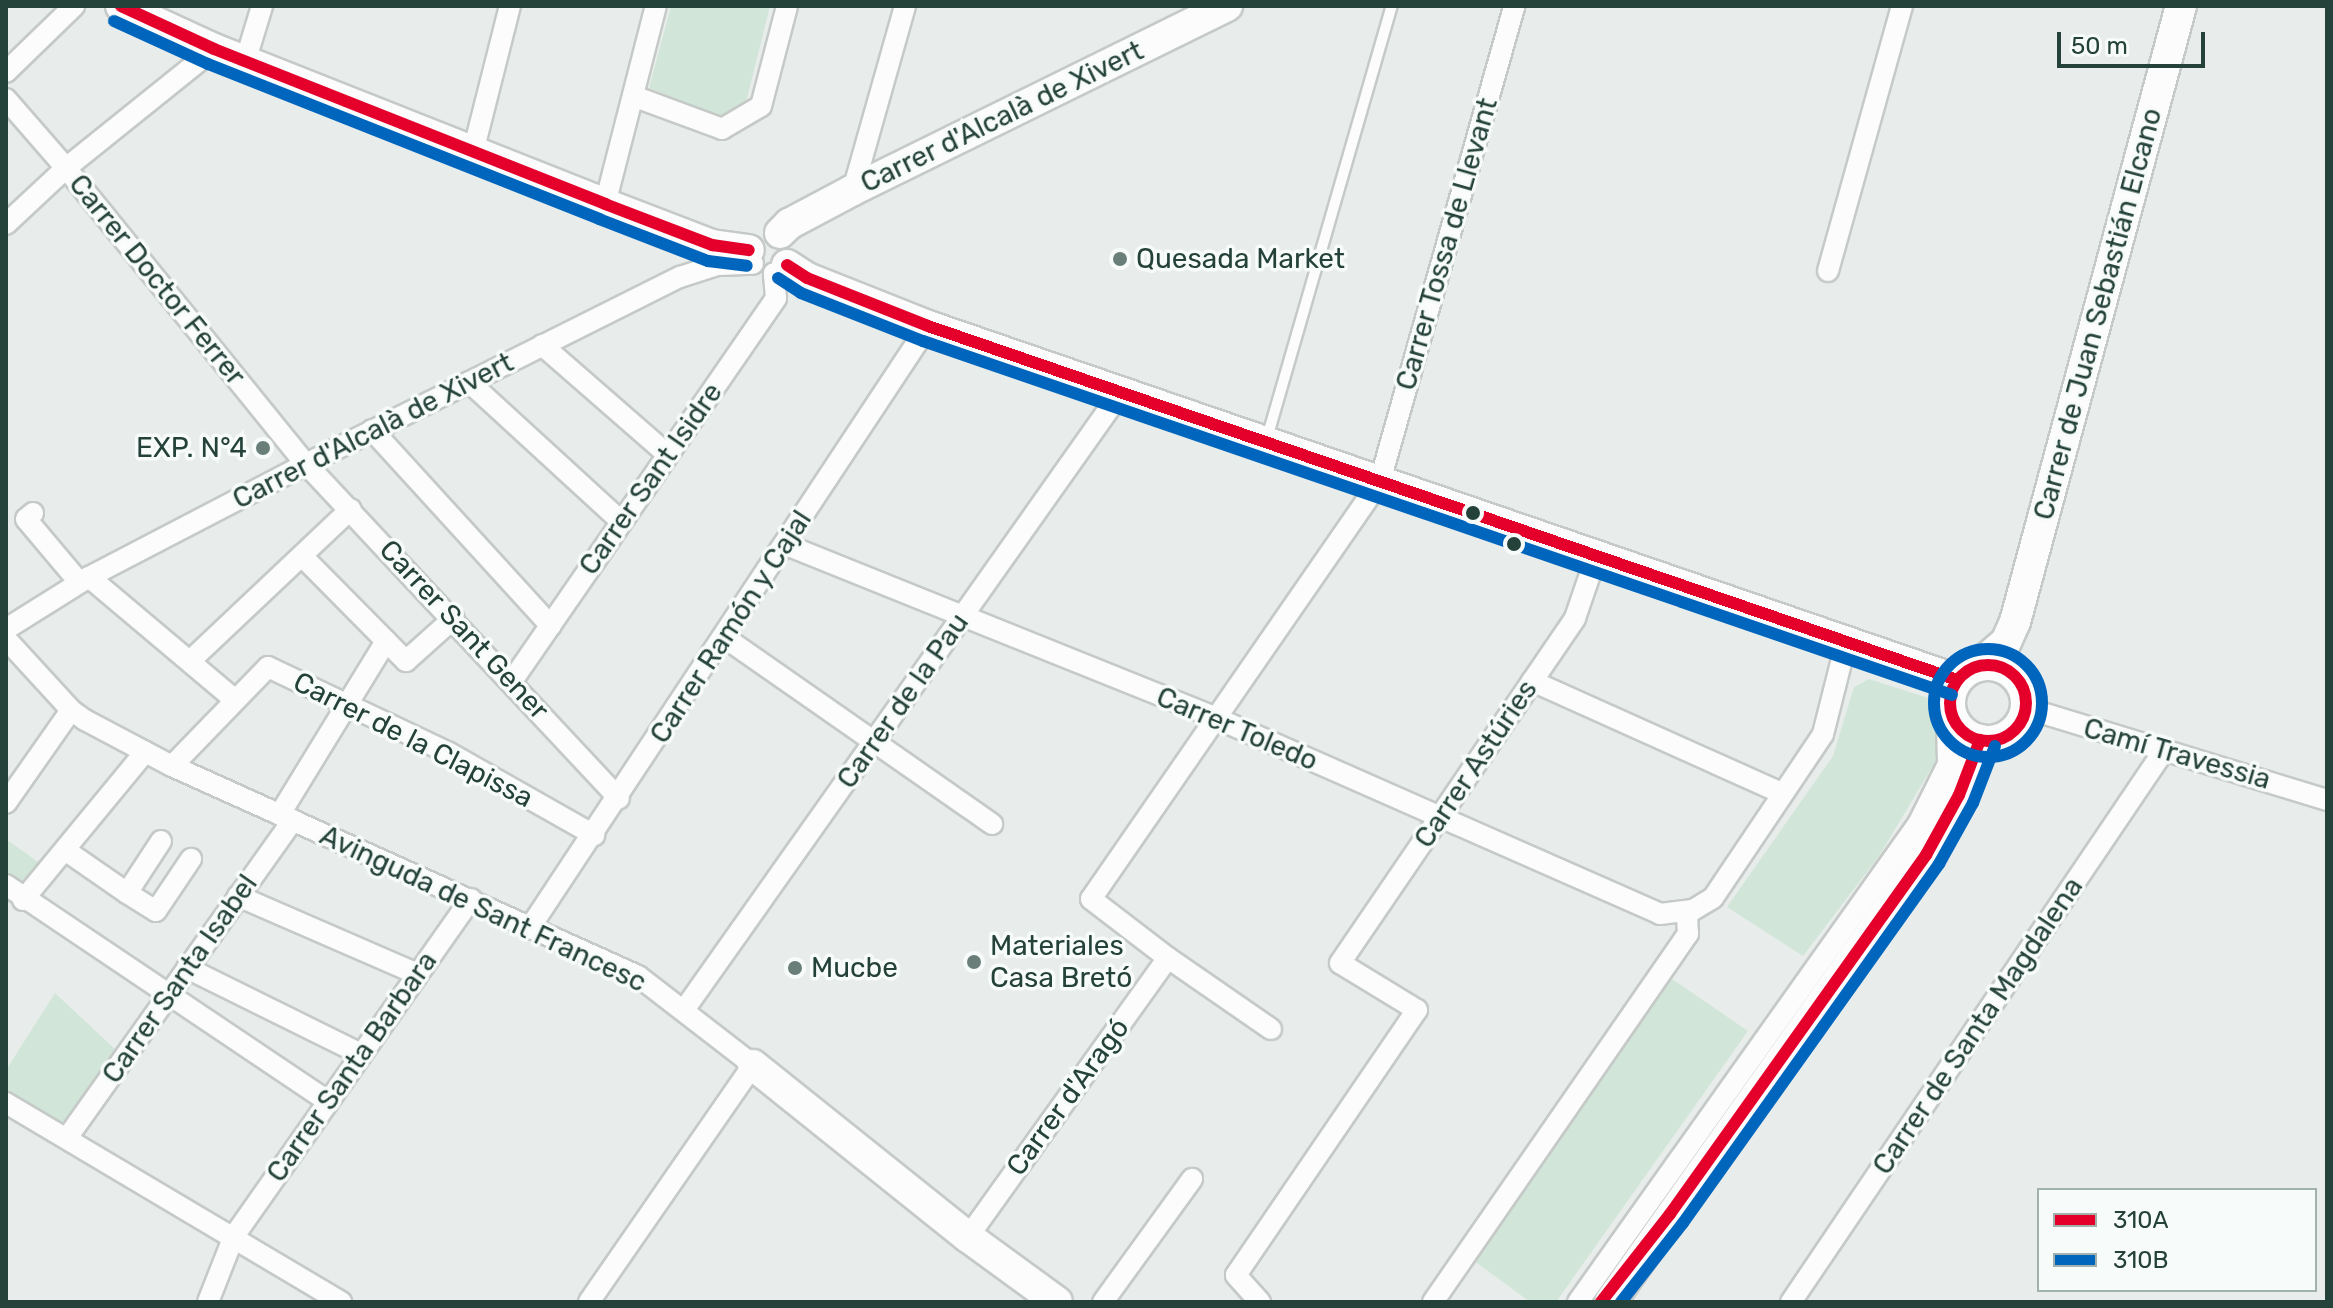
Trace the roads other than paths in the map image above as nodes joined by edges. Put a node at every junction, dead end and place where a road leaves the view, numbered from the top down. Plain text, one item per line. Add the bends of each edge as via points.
1 (74, 6) edge
2 (121, 6) edge
3 (262, 6) edge
4 (510, 6) edge
5 (656, 6) edge
6 (787, 6) edge
7 (905, 6) edge
8 (1227, 6) edge
9 (1392, 6) edge
10 (1514, 6) edge
11 (1902, 6) edge
12 (2181, 6) edge
13 (214, 49) junction
14 (245, 62) junction
15 (6, 72) edge
16 (633, 96) junction
17 (6, 99) edge
18 (473, 152) junction
19 (66, 168) junction
20 (853, 190) junction
21 (605, 204) junction
22 (6, 224) edge
23 (766, 263) junction
24 (1828, 271) dead end
25 (928, 326) junction
26 (542, 345) junction
27 (469, 382) junction
28 (1121, 392) junction
29 (372, 430) junction
30 (1266, 442) junction
31 (668, 455) junction
32 (306, 464) junction
33 (1380, 481) junction
34 (351, 509) junction
35 (33, 513) dead end
36 (622, 522) junction
37 (784, 544) junction
38 (302, 556) junction
39 (1596, 557) junction
40 (84, 580) junction
41 (963, 616) junction
42 (454, 618) junction
43 (2015, 622) junction
44 (551, 626) junction
45 (6, 629) edge
46 (724, 637) junction
47 (6, 639) edge
48 (386, 641) junction
49 (1846, 643) junction
50 (190, 661) junction
51 (1968, 673) junction
52 (512, 681) junction
53 (1532, 681) junction
54 (2024, 696) junction
55 (234, 699) junction
56 (348, 703) junction
57 (71, 710) junction
58 (1216, 718) junction
59 (1947, 719) dead end
60 (1980, 740) junction
61 (873, 744) junction
62 (2165, 749) junction
63 (145, 752) junction
64 (172, 766) junction
65 (1783, 794) junction
66 (619, 798) junction
67 (2327, 800) edge
68 (6, 803) edge
69 (287, 817) junction
70 (1438, 818) junction
71 (992, 824) dead end
72 (594, 835) junction
73 (161, 841) dead end
74 (65, 850) junction
75 (191, 859) dead end
76 (6, 885) edge
77 (127, 893) junction
78 (238, 896) junction
79 (471, 899) junction
80 (23, 900) junction
81 (1687, 912) junction
82 (531, 926) junction
83 (1168, 958) junction
84 (187, 968) junction
85 (417, 974) junction
86 (168, 995) junction
87 (684, 1010) junction
88 (1271, 1029) dead end
89 (361, 1054) junction
90 (753, 1065) junction
91 (327, 1101) junction
92 (6, 1103) edge
93 (67, 1138) junction
94 (1192, 1179) dead end
95 (1670, 1214) junction
96 (234, 1236) junction
97 (968, 1237) junction
98 (208, 1302) edge
99 (341, 1302) edge
100 (589, 1302) edge
101 (1057, 1302) edge
102 (1103, 1302) edge
103 (1260, 1302) edge
104 (1433, 1302) edge
105 (1578, 1302) edge
106 (1601, 1302) edge
107 (1610, 1302) edge
108 (1791, 1302) edge

1 - 15 street
2 - 13 street
3 - 14 street
4 - 18 street
5 - 16 street
6 - 16 street via 761,106 722,129
7 - 20 street
8 - 20 street, Carrer d'Alcalà de Xivert
9 - 30 lane
10 - 33 street, Carrer Tossa de Llevant
11 - 24 street
12 - 43 street, Carrer de Juan Sebastián Elcano
13 - 14 street
13 - 19 street
14 - 18 street
16 - 21 street
17 - 19 street, Carrer Doctor Ferrer
18 - 21 street
19 - 22 street
19 - 32 street, Carrer Doctor Ferrer
20 - 23 street, Carrer d'Alcalà de Xivert via 780,233 791,247
21 - 23 street
23 - 25 street
23 - 26 street, Carrer d'Alcalà de Xivert via 736,262 692,272
23 - 31 street, Carrer Sant Isidre via 776,298
25 - 28 street
25 - 37 street, Carrer Ramón y Cajal
26 - 27 street, Carrer d'Alcalà de Xivert
26 - 31 street
27 - 29 street, Carrer d'Alcalà de Xivert
27 - 36 street
28 - 30 street
28 - 41 street, Carrer de la Pau
29 - 32 street, Carrer d'Alcalà de Xivert
29 - 44 street
30 - 33 street
31 - 36 street, Carrer Sant Isidre
32 - 34 street, Carrer Sant Gener
32 - 40 street, Carrer d'Alcalà de Xivert
33 - 39 street
33 - 58 street, Carrer Tossa de Llevant
34 - 38 street
34 - 42 street, Carrer Sant Gener
35 - 40 street via 26,519
36 - 44 street, Carrer Sant Isidre
37 - 41 street, Carrer Toledo
37 - 46 street, Carrer Ramón y Cajal
38 - 48 street
38 - 50 street
39 - 49 street
39 - 53 street, Carrer Astúries via 1575,618
40 - 45 street, Carrer d'Alcalà de Xivert
40 - 50 street
41 - 58 street, Carrer Toledo
41 - 61 street, Carrer de la Pau
42 - 48 street via 406,661
42 - 52 street, Carrer Sant Gener
43 - 51 street, Carrer de Juan Sebastián Elcano via 2006,642
43 - 54 street, Carrer de Juan Sebastián Elcano
44 - 52 street, Carrer Sant Isidre
46 - 61 street
46 - 66 street, Carrer Ramón y Cajal
47 - 57 street, Avinguda de Sant Francesc
48 - 56 street, Carrer Santa Isabel
49 - 51 street
49 - 65 street via 1823,734
50 - 55 street
51 - 54 street via 2003,668
51 - 60 street via 1952,691 1952,716
52 - 66 street, Carrer Sant Gener
53 - 65 street
53 - 70 street, Carrer Astúries
54 - 60 street via 2015,730
54 - 62 street, Camí Travessia
55 - 56 street, Carrer de la Clapissa via 268,667
55 - 64 street, Carrer de la Clapissa
56 - 69 street, Carrer Santa Isabel
56 - 72 street, Carrer de la Clapissa
57 - 63 street, Avinguda de Sant Francesc
57 - 68 street
58 - 70 street, Carrer Toledo
58 - 83 street, Carrer Tossa de Llevant via 1091,899
59 - 105 street via 1948,764 1918,824
60 - 95 street via 1959,795 1926,855
61 - 71 street
61 - 87 street, Carrer de la Pau
62 - 67 street, Camí Travessia
62 - 108 street, Carrer de Santa Magdalena
63 - 64 street, Avinguda de Sant Francesc
63 - 74 street
64 - 69 street, Avinguda de Sant Francesc
65 - 81 street via 1713,898
66 - 72 street, Carrer Ramón y Cajal
69 - 78 street, Carrer Santa Isabel
69 - 79 street, Avinguda de Sant Francesc
70 - 81 street, Carrer Toledo via 1660,914
70 - 103 street, Carrer Astúries via 1340,963 1417,1010 1236,1275
72 - 82 street, Carrer Ramón y Cajal
73 - 77 street
74 - 77 street
74 - 80 street
75 - 77 street via 156,911
76 - 80 street
78 - 84 street, Carrer Santa Isabel
78 - 85 street
79 - 82 street, Avinguda de Sant Francesc
79 - 85 street, Carrer Santa Barbara
80 - 86 street
81 - 104 street via 1688,934
82 - 87 street, Avinguda de Sant Francesc via 638,976
83 - 88 street
83 - 97 street, Carrer d'Aragó
84 - 86 street, Carrer Santa Isabel
84 - 89 street
85 - 89 street, Carrer Santa Barbara
86 - 91 street
86 - 93 street, Carrer Santa Isabel
87 - 90 street, Avinguda de Sant Francesc
89 - 91 street, Carrer Santa Barbara
90 - 97 street, Avinguda de Sant Francesc
90 - 100 street
91 - 96 street, Carrer Santa Barbara
92 - 93 street
93 - 96 street
94 - 102 street
95 - 106 street
95 - 107 street
96 - 98 street, Carrer Santa Barbara
96 - 99 street
97 - 101 street, Avinguda de Sant Francesc

